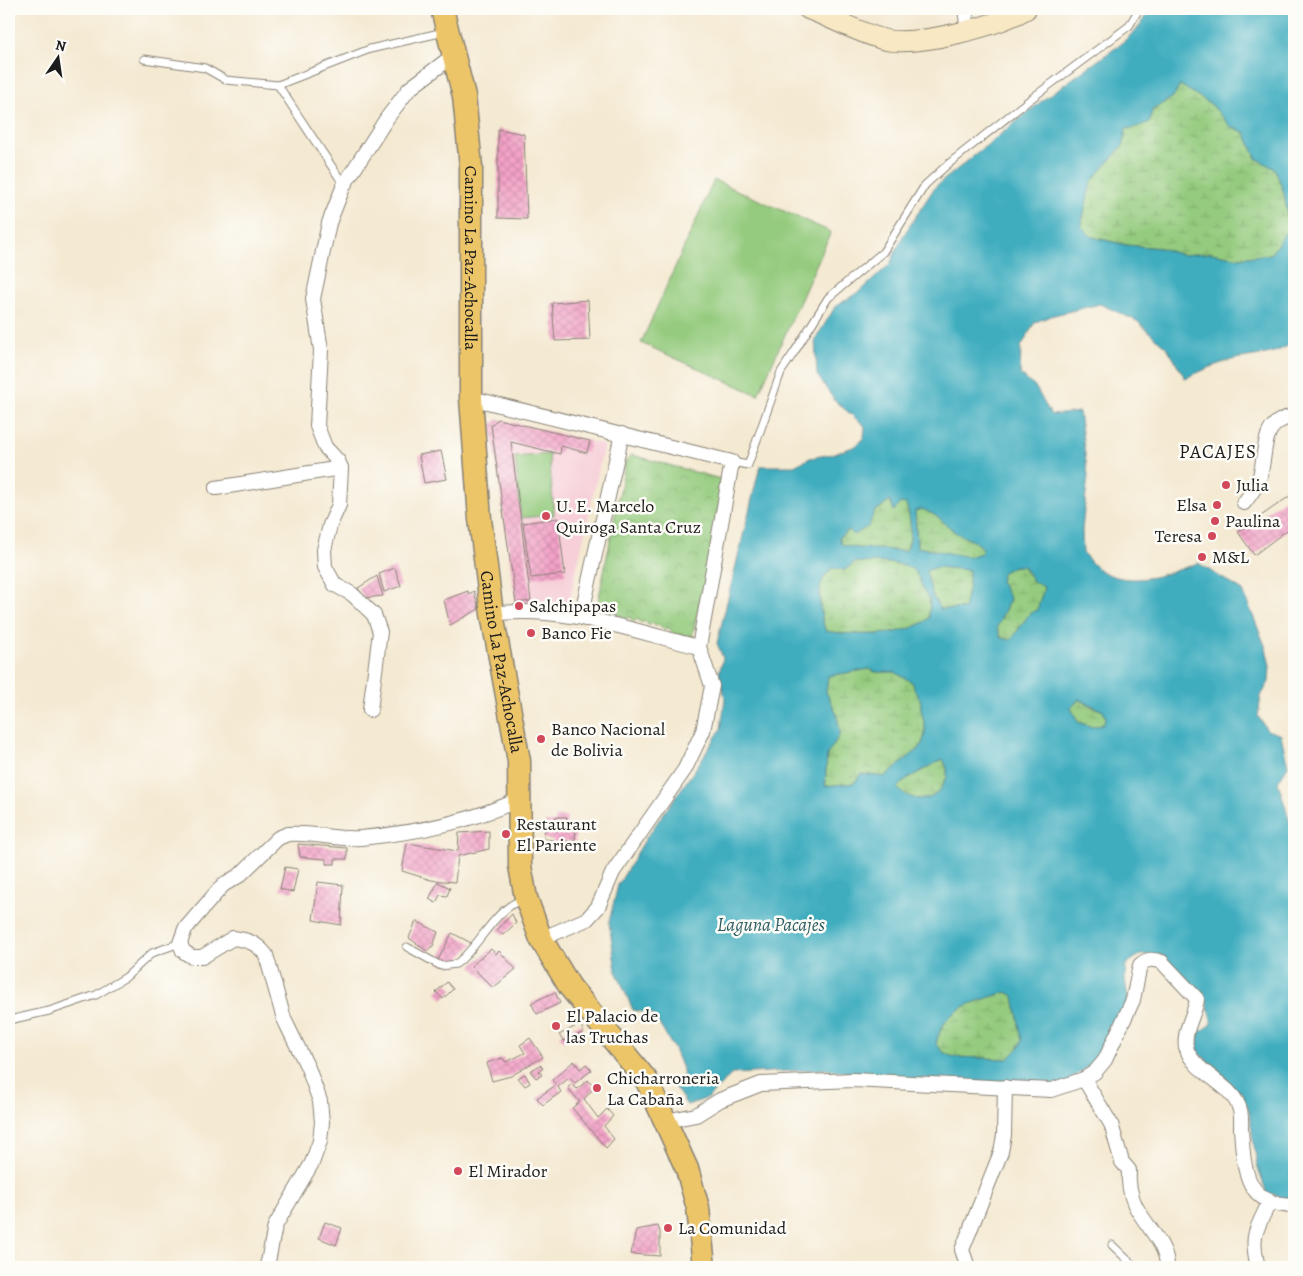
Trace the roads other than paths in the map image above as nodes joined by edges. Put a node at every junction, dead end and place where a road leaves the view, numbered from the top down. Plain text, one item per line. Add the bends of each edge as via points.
1 (442, 9) edge
2 (808, 9) edge
3 (965, 9) edge
4 (1026, 9) edge
5 (1139, 9) edge
6 (449, 31) junction
7 (968, 31) junction
8 (454, 55) junction
9 (144, 59) dead end
10 (278, 84) junction
11 (344, 185) junction
12 (472, 398) junction
13 (1294, 416) edge
14 (622, 434) junction
15 (732, 462) junction
16 (341, 468) junction
17 (216, 488) dead end
18 (1244, 503) dead end
19 (492, 614) junction
20 (585, 619) junction
21 (699, 647) junction
22 (370, 710) dead end
23 (520, 799) junction
24 (526, 898) junction
25 (541, 939) junction
26 (180, 943) junction
27 (407, 947) dead end
28 (9, 1020) edge
29 (1084, 1080) junction
30 (1005, 1087) junction
31 (665, 1121) junction
32 (1270, 1202) junction
33 (1294, 1206) edge
34 (1112, 1245) dead end
35 (267, 1267) edge
36 (704, 1267) edge
37 (968, 1267) edge
38 (1135, 1267) edge
39 (1167, 1267) edge
40 (1258, 1267) edge

1 - 6 main road, Camino La Paz-Achocalla
2 - 7 main road via 883,39 926,40
3 - 7 street
4 - 7 main road
5 - 15 lane via 1129,26 1028,101 925,185 883,252 828,298 781,372 748,465
6 - 8 main road, Camino La Paz-Achocalla
6 - 10 lane via 370,49
8 - 11 street via 409,88
8 - 12 main road, Camino La Paz-Achocalla via 464,96 471,167
9 - 10 lane via 205,68 226,80
10 - 11 lane
11 - 16 street via 329,223 313,298 321,350 317,426 325,447
12 - 14 street
12 - 19 main road, Camino La Paz-Achocalla via 480,519
13 - 18 street via 1282,418 1268,434 1259,480
14 - 15 street
14 - 20 street via 585,599
15 - 21 street
16 - 17 street
16 - 22 street via 339,505 324,550 325,567 335,585 352,594 374,615 380,632
19 - 20 street via 529,611
19 - 23 main road, Camino La Paz-Achocalla via 519,761
20 - 21 street
21 - 25 street via 712,686 703,731 685,769 612,872 598,907 587,919
23 - 24 main road, Camino La Paz-Achocalla via 520,866
23 - 26 street via 491,813 393,833 359,838 299,833 278,838 240,875 223,885 185,929
24 - 25 main road, Camino La Paz-Achocalla
24 - 27 lane via 513,903 502,913 456,964 441,966
25 - 31 main road, Camino La Paz-Achocalla via 570,987 647,1081
26 - 28 lane via 152,953 126,977 96,995
26 - 35 street via 183,951 192,957 202,957 233,938 259,946 266,955 284,1019 320,1101 320,1141 312,1164 275,1226
29 - 30 street via 1051,1090
29 - 32 street via 1105,1060 1120,1032 1133,1000 1140,965 1149,959 1162,962 1197,999 1186,1035 1186,1047 1192,1058 1233,1097 1239,1107 1243,1166 1256,1191
29 - 39 street via 1112,1124 1122,1162 1129,1170 1128,1183 1134,1204 1158,1243
30 - 31 street via 853,1080 761,1084 720,1100 696,1115
30 - 37 street via 1004,1135 1000,1152 962,1250
31 - 36 main road, Camino La Paz-Achocalla via 687,1169 698,1208
32 - 33 street
32 - 40 street via 1254,1233 1253,1248
34 - 38 lane

